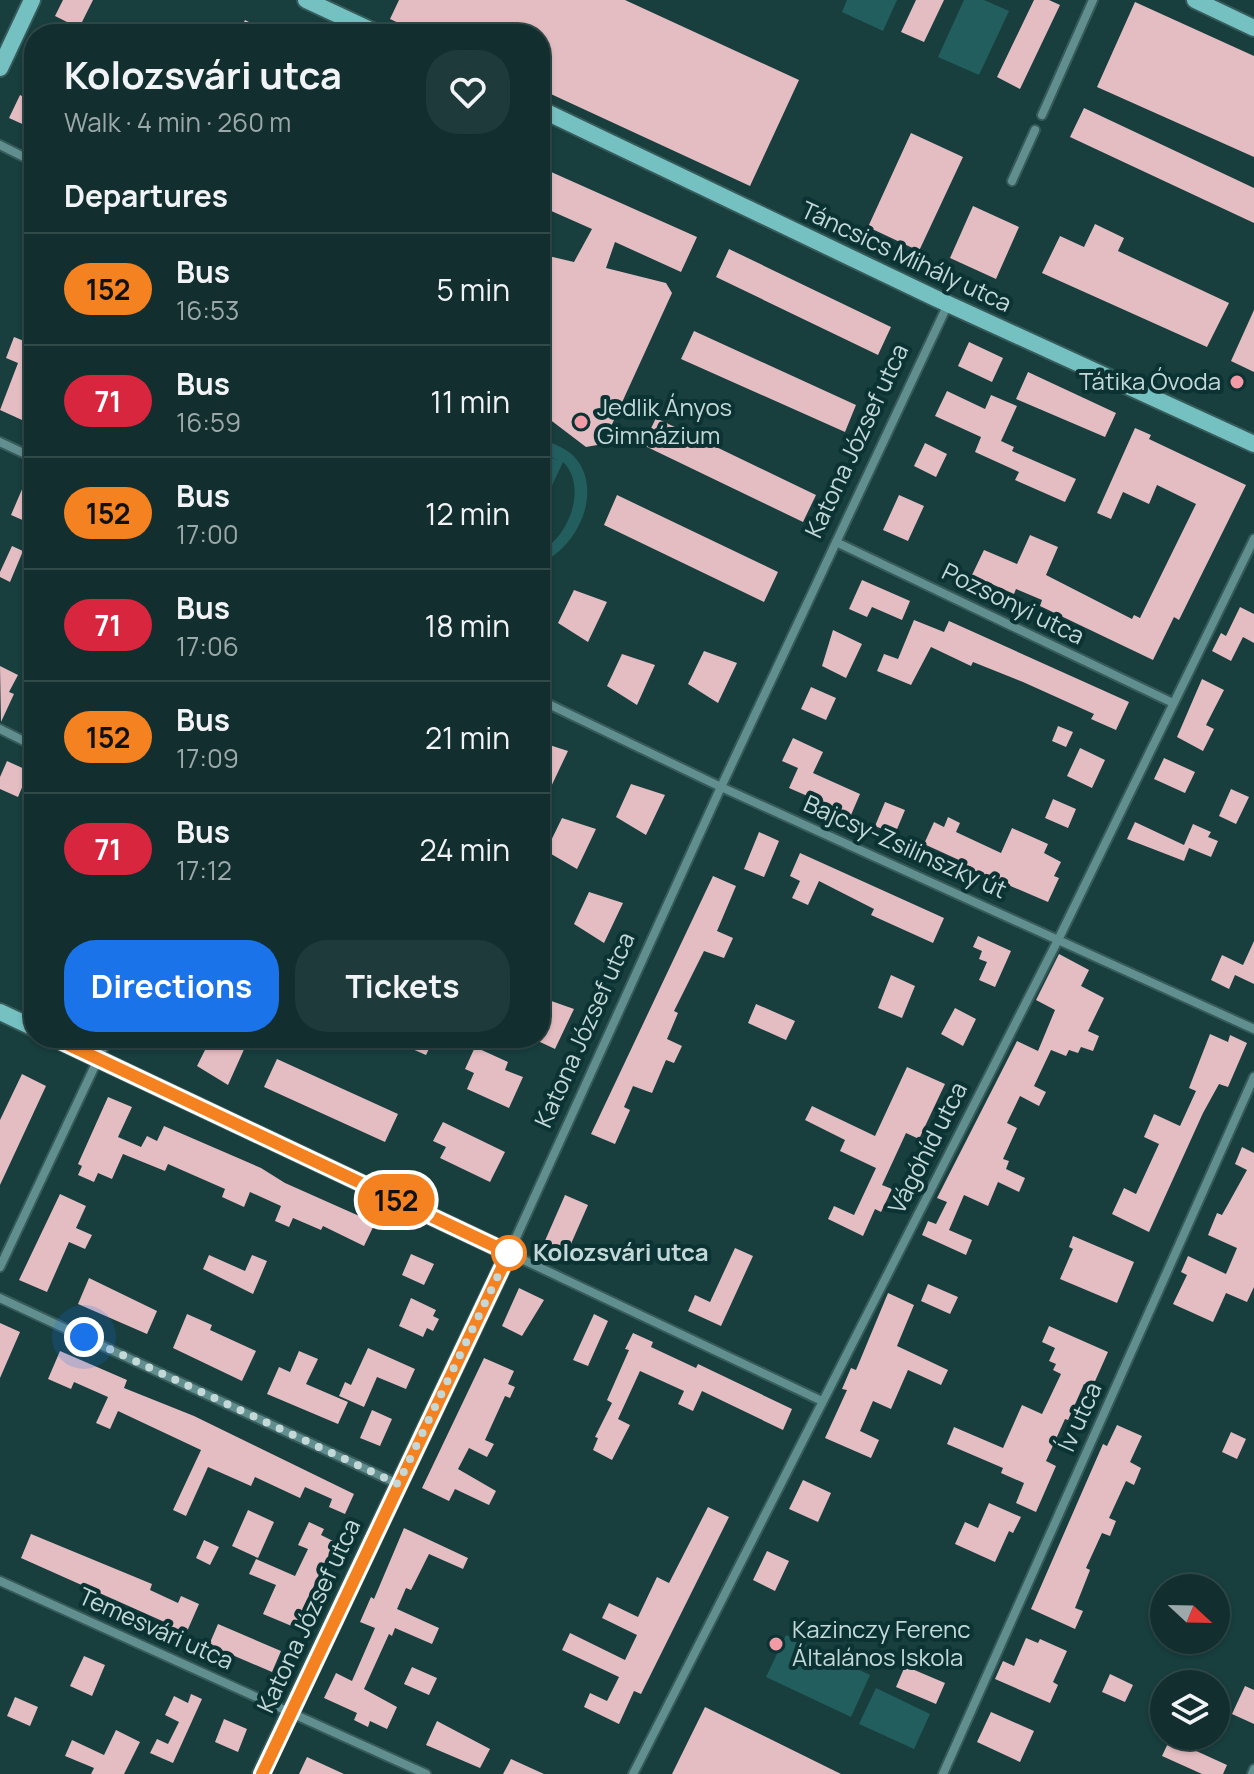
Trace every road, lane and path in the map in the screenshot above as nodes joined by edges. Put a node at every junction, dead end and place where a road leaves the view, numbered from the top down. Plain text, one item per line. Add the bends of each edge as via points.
1 (32, 0) edge
2 (306, 0) edge
3 (1093, 0) edge
4 (1195, 0) edge
5 (358, 24) edge
6 (1254, 28) edge
7 (0, 68) edge
8 (1042, 115) dead end
9 (550, 117) edge
10 (1035, 130) dead end
11 (0, 145) edge
12 (24, 157) edge
13 (1012, 181) dead end
14 (948, 304) junction
15 (0, 442) edge
16 (1254, 444) edge
17 (24, 453) edge
18 (1254, 539) edge
19 (836, 542) junction
20 (1173, 703) junction
21 (550, 705) edge
22 (0, 729) edge
23 (24, 741) edge
24 (721, 787) junction
25 (1059, 938) junction
26 (0, 1012) edge
27 (24, 1023) edge
28 (1254, 1029) edge
29 (75, 1048) edge
30 (103, 1048) edge
31 (98, 1059) junction
32 (1254, 1077) edge
33 (509, 1253) junction
34 (0, 1267) edge
35 (0, 1298) edge
36 (822, 1401) junction
37 (398, 1484) junction
38 (0, 1581) edge
39 (291, 1710) junction
40 (261, 1774) edge
41 (426, 1774) edge
42 (633, 1774) edge
43 (943, 1774) edge

1 - 7 street
2 - 5 street
3 - 8 street
4 - 6 street
9 - 14 street, Táncsics Mihály utca
10 - 13 street
11 - 12 street
14 - 16 street, Táncsics Mihály utca
14 - 19 street, Katona József utca
15 - 17 street
18 - 20 street, Vágóhíd utca
19 - 20 street, Pozsonyi utca
19 - 24 street, Katona József utca
20 - 25 street, Vágóhíd utca
21 - 24 street, Bajcsy-Zsilinszky út
22 - 23 street
24 - 25 street, Bajcsy-Zsilinszky út
24 - 33 street, Katona József utca
25 - 28 street, Bajcsy-Zsilinszky út
25 - 36 street, Vágóhíd utca
26 - 27 street
29 - 31 street
30 - 31 street
31 - 33 street
31 - 34 street
32 - 43 street, Ív utca
33 - 36 street
33 - 37 street, Katona József utca
35 - 37 street
36 - 42 street, Vágóhíd utca
37 - 39 street, Katona József utca
38 - 39 street, Temesvári utca
39 - 40 street, Katona József utca
39 - 41 street, Temesvári utca

